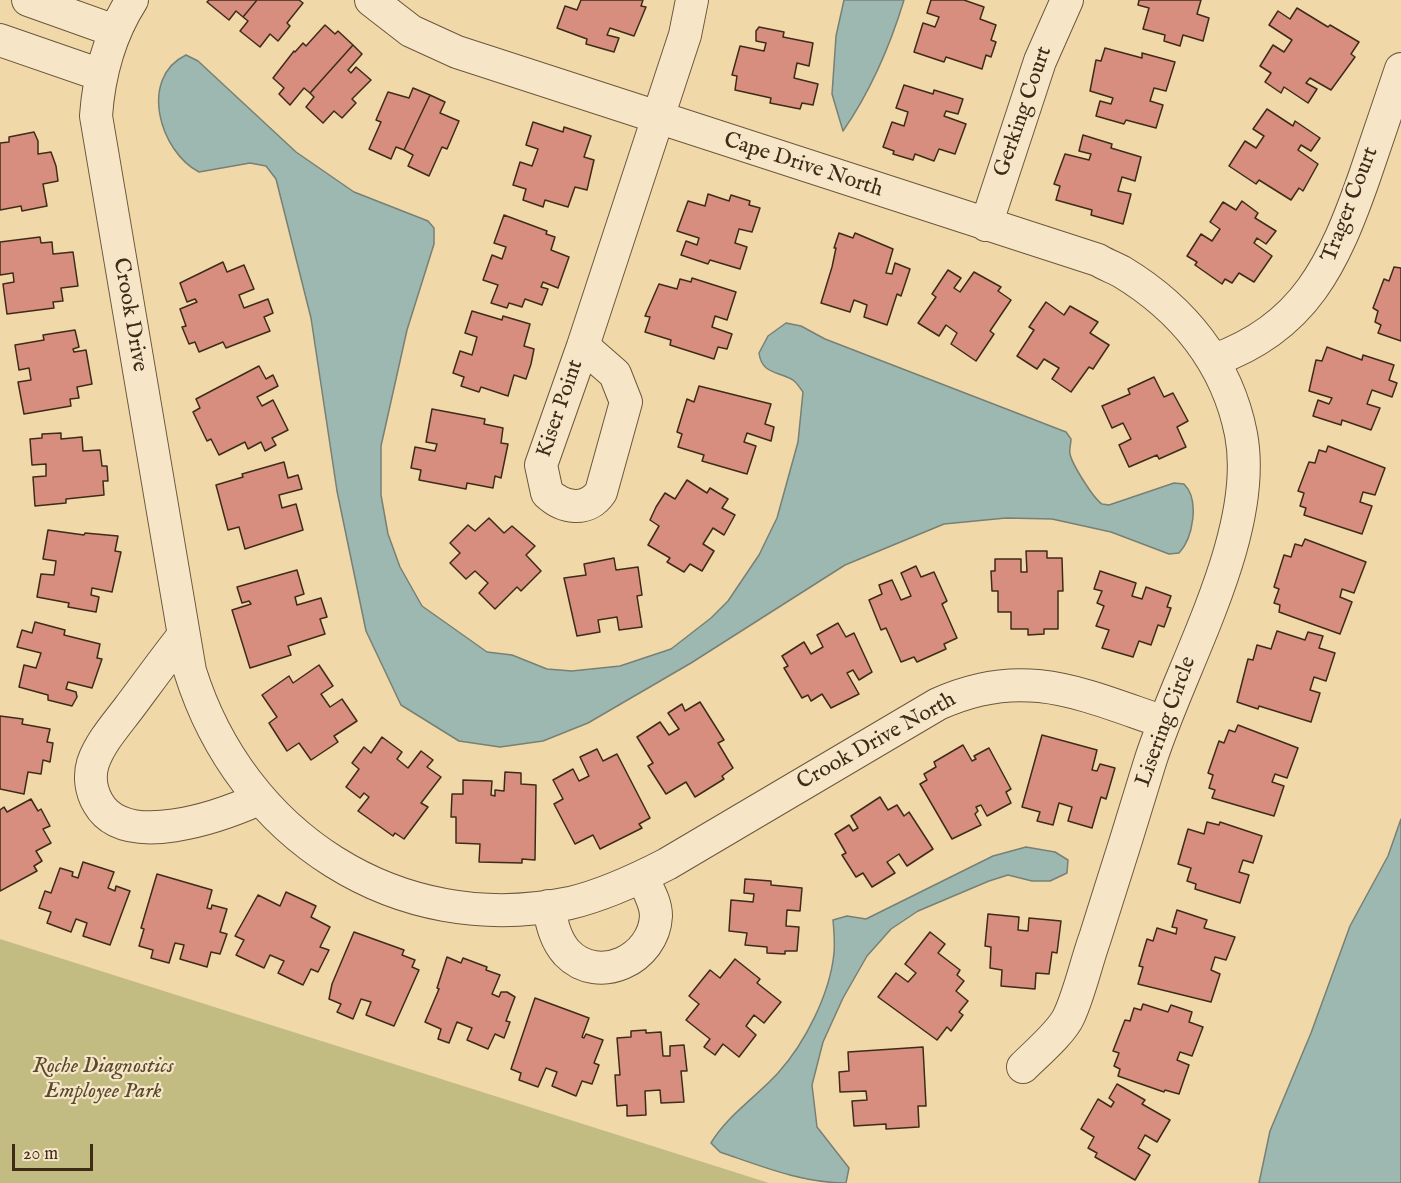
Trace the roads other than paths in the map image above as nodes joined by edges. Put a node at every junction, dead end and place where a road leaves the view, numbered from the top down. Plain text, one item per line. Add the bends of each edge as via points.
1 (27, 0) edge
2 (132, 0) edge
3 (372, 0) edge
4 (693, 0) edge
5 (1066, 0) edge
6 (115, 31) junction
7 (0, 40) edge
8 (1401, 69) edge
9 (101, 75) junction
10 (657, 119) junction
11 (986, 225) junction
12 (583, 346) dead end
13 (1214, 360) junction
14 (183, 636) junction
15 (1164, 722) junction
16 (260, 799) junction
17 (642, 877) junction
18 (548, 906) junction
19 (1023, 1068) dead end

1 - 6 street
2 - 6 street, Crook Drive
3 - 10 street, Cape Drive North via 433,43
4 - 10 street, Kiser Point
5 - 11 street, Gerking Court via 1040,61
6 - 9 street, Crook Drive
7 - 9 street
8 - 13 street, Trager Court via 1344,233 1324,274 1300,305 1270,331 1237,352
9 - 14 street, Crook Drive via 96,116
10 - 11 street, Cape Drive North
10 - 12 street, Kiser Point
11 - 13 street, Cape Drive North via 1086,256 1121,272 1174,310
13 - 15 street, Lisering Circle via 1240,433 1243,498 1223,569
14 - 16 street, Crook Drive North via 190,670 213,731
14 - 16 street via 104,741 91,771 94,796 100,807 119,823 143,827 204,819
15 - 17 street, Crook Drive North via 1071,690 1034,684 973,690 932,707
15 - 19 street, Lisering Circle via 1068,1018
16 - 18 street, Crook Drive North via 332,862 376,884 449,906
17 - 18 street, Crook Drive North via 579,900
17 - 18 street via 653,898 654,929 636,955 614,967 596,967 566,952 553,930

